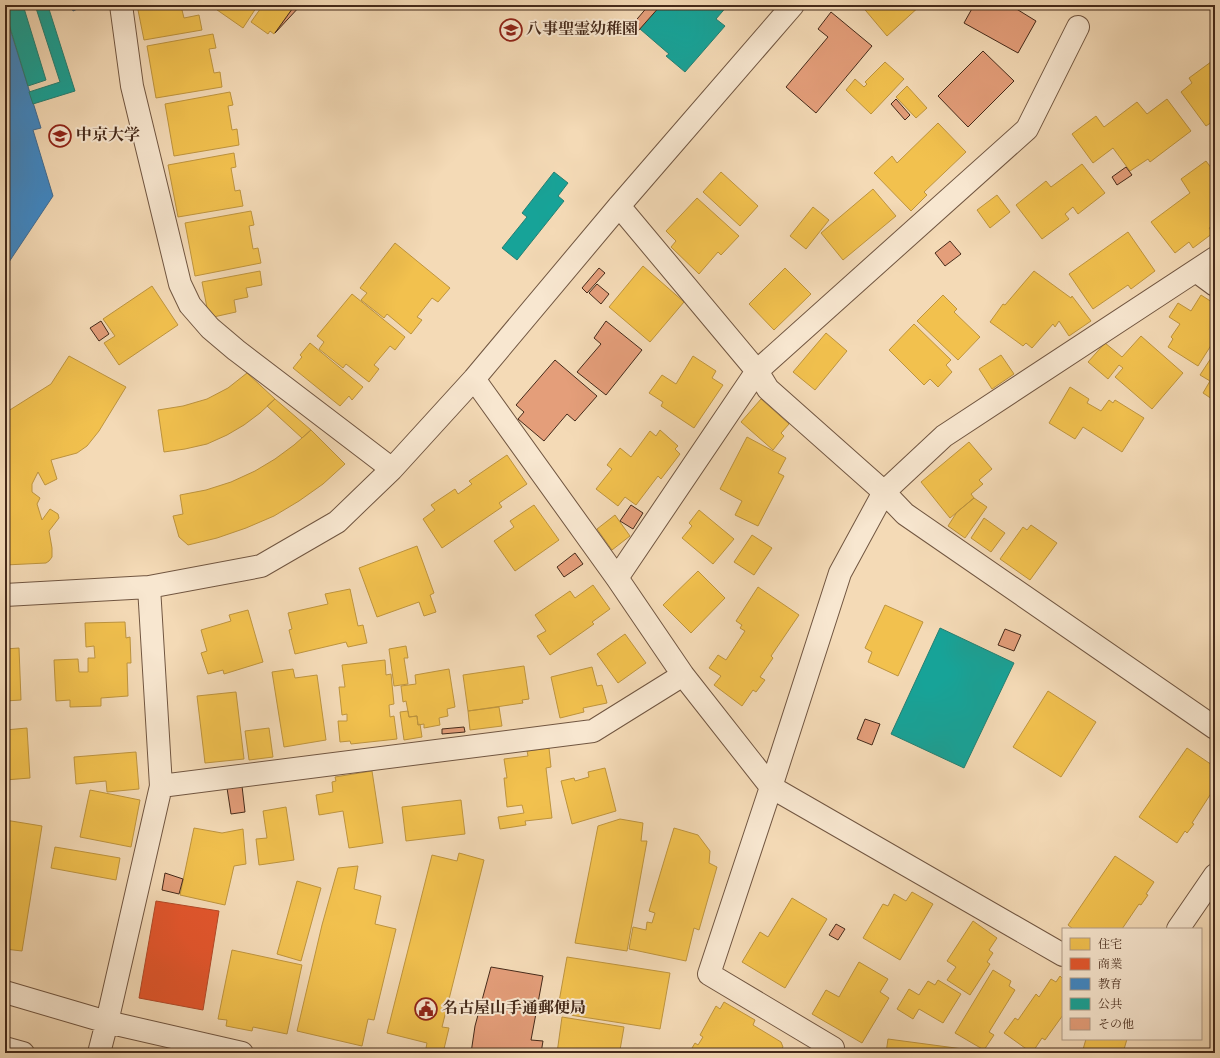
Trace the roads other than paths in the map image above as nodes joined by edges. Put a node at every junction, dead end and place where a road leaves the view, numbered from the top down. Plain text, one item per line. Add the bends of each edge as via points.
1 (121, 5) edge
2 (794, 5) edge
3 (1078, 27) dead end
4 (619, 206) junction
5 (1215, 258) edge
6 (1196, 271) junction
7 (1215, 285) edge
8 (757, 371) junction
9 (474, 379) junction
10 (392, 469) junction
11 (884, 492) junction
12 (616, 578) junction
13 (149, 587) junction
14 (5, 596) edge
15 (683, 675) junction
16 (1215, 728) edge
17 (160, 786) junction
18 (771, 787) junction
19 (1215, 875) edge
20 (1179, 928) edge
21 (1062, 954) edge
22 (5, 992) edge
23 (107, 1022) junction
24 (5, 1048) edge
25 (833, 1048) dead end
26 (23, 1053) edge
27 (99, 1053) edge
28 (242, 1053) edge

1 - 10 street via 132,86 180,284 190,305 210,328 236,350
2 - 4 street
3 - 8 street via 1027,129
4 - 8 street
4 - 9 street
5 - 6 street
6 - 7 street
6 - 11 street via 944,436
8 - 11 street via 768,389
8 - 12 street
9 - 10 street
9 - 12 street
10 - 13 street via 337,522 261,566
11 - 16 street via 905,514
11 - 18 street via 840,573
12 - 15 street
13 - 14 street
13 - 17 street
15 - 17 street via 593,731
15 - 18 street
17 - 23 street
18 - 21 street
18 - 25 street via 709,974
19 - 20 street
22 - 23 street
23 - 27 street
23 - 28 street
24 - 26 street

